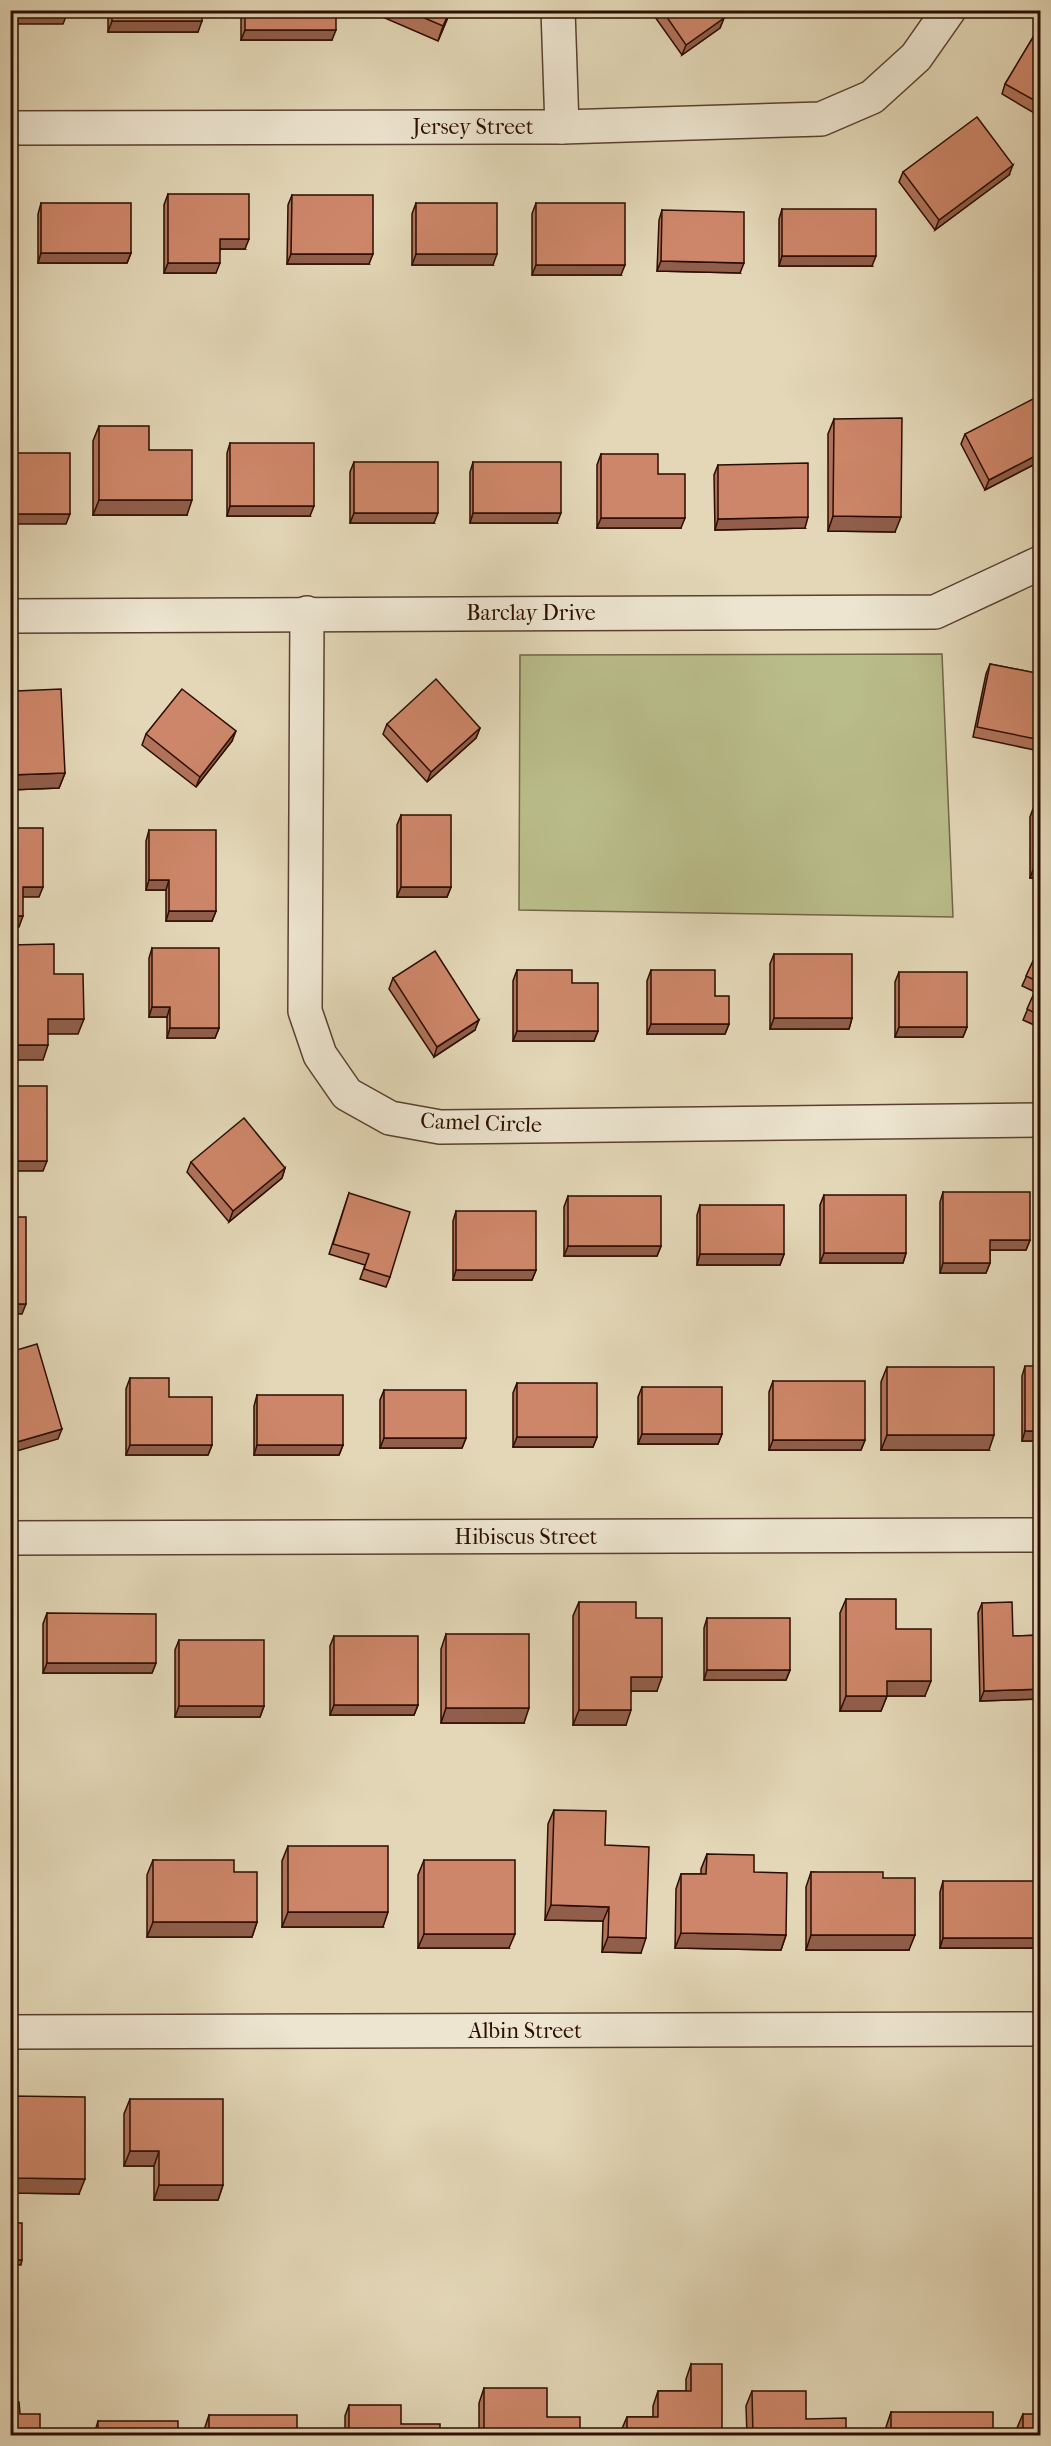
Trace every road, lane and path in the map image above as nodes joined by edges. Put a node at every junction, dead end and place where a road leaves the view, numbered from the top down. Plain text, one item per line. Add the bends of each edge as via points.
1 (558, 10) edge
2 (949, 10) edge
3 (562, 127) junction
4 (10, 128) edge
5 (1041, 563) edge
6 (307, 613) junction
7 (10, 616) edge
8 (1041, 1120) edge
9 (1041, 1535) edge
10 (10, 1538) edge
11 (1041, 2029) edge
12 (10, 2032) edge

1 - 3 street
2 - 3 street, Jersey Street via 916,57 872,97 820,119
3 - 4 street, Jersey Street
5 - 6 street, Barclay Drive via 935,612
6 - 7 street, Barclay Drive
6 - 8 street, Camel Circle via 305,1011 320,1055 347,1094 390,1118 440,1127
9 - 10 street, Hibiscus Street
11 - 12 street, Albin Street

